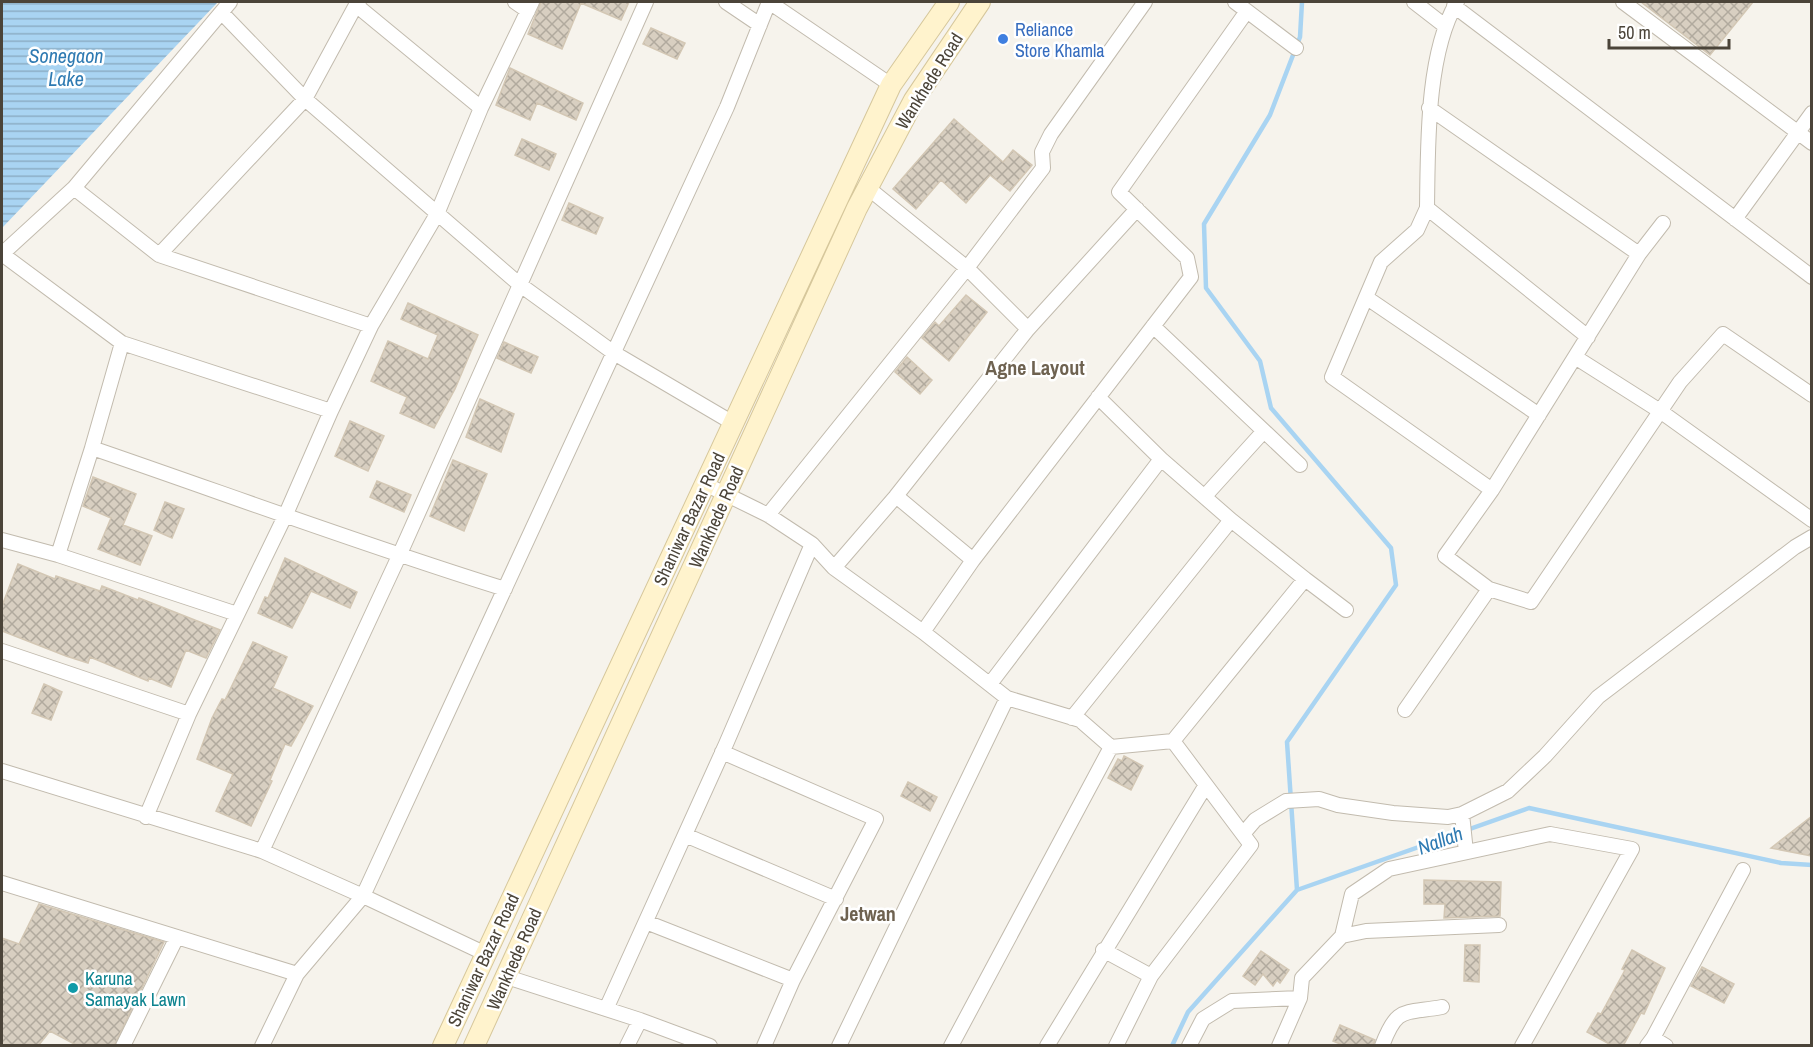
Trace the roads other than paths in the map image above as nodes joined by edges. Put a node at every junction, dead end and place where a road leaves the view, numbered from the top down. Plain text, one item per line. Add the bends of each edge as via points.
1 (515, 2) edge
2 (646, 2) edge
3 (726, 2) edge
4 (769, 2) edge
5 (949, 2) edge
6 (980, 2) edge
7 (1145, 2) edge
8 (1235, 2) edge
9 (1414, 2) edge
10 (1623, 2) edge
11 (357, 3) edge
12 (1456, 4) edge
13 (226, 7) edge
14 (530, 7) edge
15 (1247, 11) junction
16 (760, 25) junction
17 (1445, 26) junction
18 (1296, 48) dead end
19 (891, 85) junction
20 (305, 99) junction
21 (480, 108) junction
22 (1429, 108) junction
23 (1812, 113) edge
24 (1797, 132) junction
25 (1812, 143) edge
26 (74, 188) junction
27 (868, 188) junction
28 (1426, 208) junction
29 (1137, 209) junction
30 (437, 214) junction
31 (1735, 219) junction
32 (1663, 223) dead end
33 (1639, 254) junction
34 (159, 255) junction
35 (967, 268) junction
36 (1812, 277) edge
37 (519, 284) junction
38 (1367, 298) junction
39 (1153, 326) junction
40 (371, 327) junction
41 (1028, 329) junction
42 (1588, 337) junction
43 (122, 343) junction
44 (614, 353) junction
45 (1575, 357) junction
46 (1812, 395) edge
47 (1098, 397) junction
48 (330, 411) junction
49 (1660, 411) junction
50 (1539, 415) junction
51 (734, 423) junction
52 (1263, 432) junction
53 (92, 448) junction
54 (1161, 459) junction
55 (1300, 465) dead end
56 (705, 484) junction
57 (1492, 490) junction
58 (727, 494) junction
59 (897, 495) junction
60 (1205, 496) junction
61 (286, 514) junction
62 (768, 515) junction
63 (1231, 519) junction
64 (1812, 520) edge
65 (1812, 537) edge
66 (2, 540) edge
67 (812, 544) junction
68 (58, 555) junction
69 (399, 556) junction
70 (973, 560) junction
71 (834, 568) junction
72 (1305, 579) junction
73 (1489, 589) junction
74 (505, 590) junction
75 (1346, 610) dead end
76 (237, 614) junction
77 (923, 632) junction
78 (2, 651) edge
79 (990, 684) junction
80 (1006, 698) junction
81 (1405, 710) dead end
82 (189, 714) junction
83 (1072, 718) junction
84 (1173, 741) junction
85 (1111, 747) junction
86 (722, 752) junction
87 (2, 771) edge
88 (1206, 785) junction
89 (1461, 814) junction
90 (146, 817) junction
91 (1243, 834) junction
92 (685, 835) junction
93 (262, 850) junction
94 (1466, 852) junction
95 (1743, 870) dead end
96 (2, 883) edge
97 (363, 896) junction
98 (836, 899) junction
99 (646, 922) junction
100 (1499, 925) dead end
101 (1342, 936) junction
102 (177, 937) junction
103 (1103, 950) junction
104 (486, 954) junction
105 (297, 974) junction
106 (1151, 976) junction
107 (507, 977) junction
108 (793, 980) junction
109 (1300, 998) junction
110 (607, 1007) junction
111 (1442, 1007) dead end
112 (640, 1020) junction
113 (1650, 1042) edge
114 (123, 1046) edge
115 (262, 1046) edge
116 (443, 1046) edge
117 (474, 1046) edge
118 (627, 1046) edge
119 (710, 1046) edge
120 (764, 1046) edge
121 (839, 1046) edge
122 (951, 1046) edge
123 (1047, 1046) edge
124 (1116, 1046) edge
125 (1189, 1046) edge
126 (1279, 1046) edge
127 (1382, 1046) edge
128 (1522, 1046) edge
129 (1666, 1046) edge

1 - 14 street
2 - 37 street
3 - 16 street
4 - 16 street
4 - 19 street
5 - 19 main road, Shaniwar Bazar Road
6 - 27 main road, Wankhede Road via 914,100
7 - 35 street via 1051,134 1042,152 1043,168
8 - 15 street
9 - 17 street
10 - 24 street
11 - 20 street
11 - 21 street
12 - 17 street
12 - 31 street
13 - 20 street
13 - 26 street
14 - 21 street
15 - 18 street
15 - 29 street via 1119,192
16 - 44 street via 727,107
17 - 22 street
19 - 51 main road, Shaniwar Bazar Road
20 - 30 street
20 - 34 street
21 - 30 street
22 - 28 street
22 - 33 street
23 - 24 street
24 - 25 street
24 - 31 street
26 - 34 street
26 - 43 street via 2,254
27 - 35 street
27 - 58 main road, Wankhede Road
28 - 38 street via 1417,230 1381,262
28 - 42 street
29 - 39 street via 1191,266 1191,277
29 - 41 street
30 - 37 street
30 - 40 street
31 - 36 street
32 - 33 street
33 - 42 street
34 - 40 street
35 - 41 street
35 - 62 street
37 - 44 street
37 - 69 street
38 - 50 street
38 - 57 street via 1332,377
39 - 47 street
39 - 52 street
40 - 48 street
41 - 59 street
42 - 45 street
43 - 48 street
43 - 53 street
44 - 51 street
44 - 74 street
45 - 49 street
45 - 50 street
46 - 49 street via 1724,334 1680,382
47 - 54 street
47 - 70 street
48 - 61 street
49 - 64 street
49 - 73 street via 1531,602
50 - 57 street
51 - 56 main road, Shaniwar Bazar Road
52 - 55 street
52 - 60 street
53 - 61 street
53 - 68 street
54 - 60 street
54 - 79 street
56 - 58 street
56 - 104 main road, Shaniwar Bazar Road
57 - 73 street via 1445,556
58 - 62 street
58 - 107 main road, Wankhede Road
59 - 70 street
59 - 71 street
60 - 63 street
61 - 69 street
61 - 76 street
62 - 67 street
63 - 72 street
63 - 83 street
65 - 89 street via 1598,697 1508,791
66 - 68 street
67 - 71 street
67 - 86 street
68 - 76 street
69 - 74 street
69 - 93 street
70 - 77 street
71 - 77 street
72 - 75 street
72 - 84 street
73 - 81 street
74 - 97 street
76 - 82 street
77 - 79 street
78 - 82 street
79 - 80 street
80 - 83 street
80 - 121 street
82 - 90 street
83 - 85 street via 1080,720
84 - 85 street
84 - 88 street
85 - 122 street
86 - 92 street
86 - 98 street via 876,819
87 - 90 street
88 - 91 street
88 - 103 street
89 - 91 street via 1448,817 1393,813 1319,799 1286,801 1255,820
89 - 94 street
90 - 93 street
91 - 106 street via 1251,845
92 - 98 street
92 - 99 street
93 - 97 street
94 - 101 street via 1389,869 1352,894
94 - 128 street via 1550,834 1632,849
95 - 113 street
96 - 102 street
97 - 104 street
97 - 105 street
98 - 108 street
99 - 108 street
99 - 110 street
100 - 101 street via 1366,931
101 - 109 street via 1302,978
102 - 105 street
102 - 114 street
103 - 106 street
103 - 123 street
104 - 116 main road, Shaniwar Bazar Road
105 - 115 street
106 - 124 street
107 - 110 street
107 - 117 main road, Wankhede Road
108 - 120 street
109 - 125 street via 1232,1000 1203,1018
109 - 126 street
110 - 112 street
111 - 127 street via 1399,1015 1391,1022
112 - 118 street
112 - 119 street
113 - 129 street

